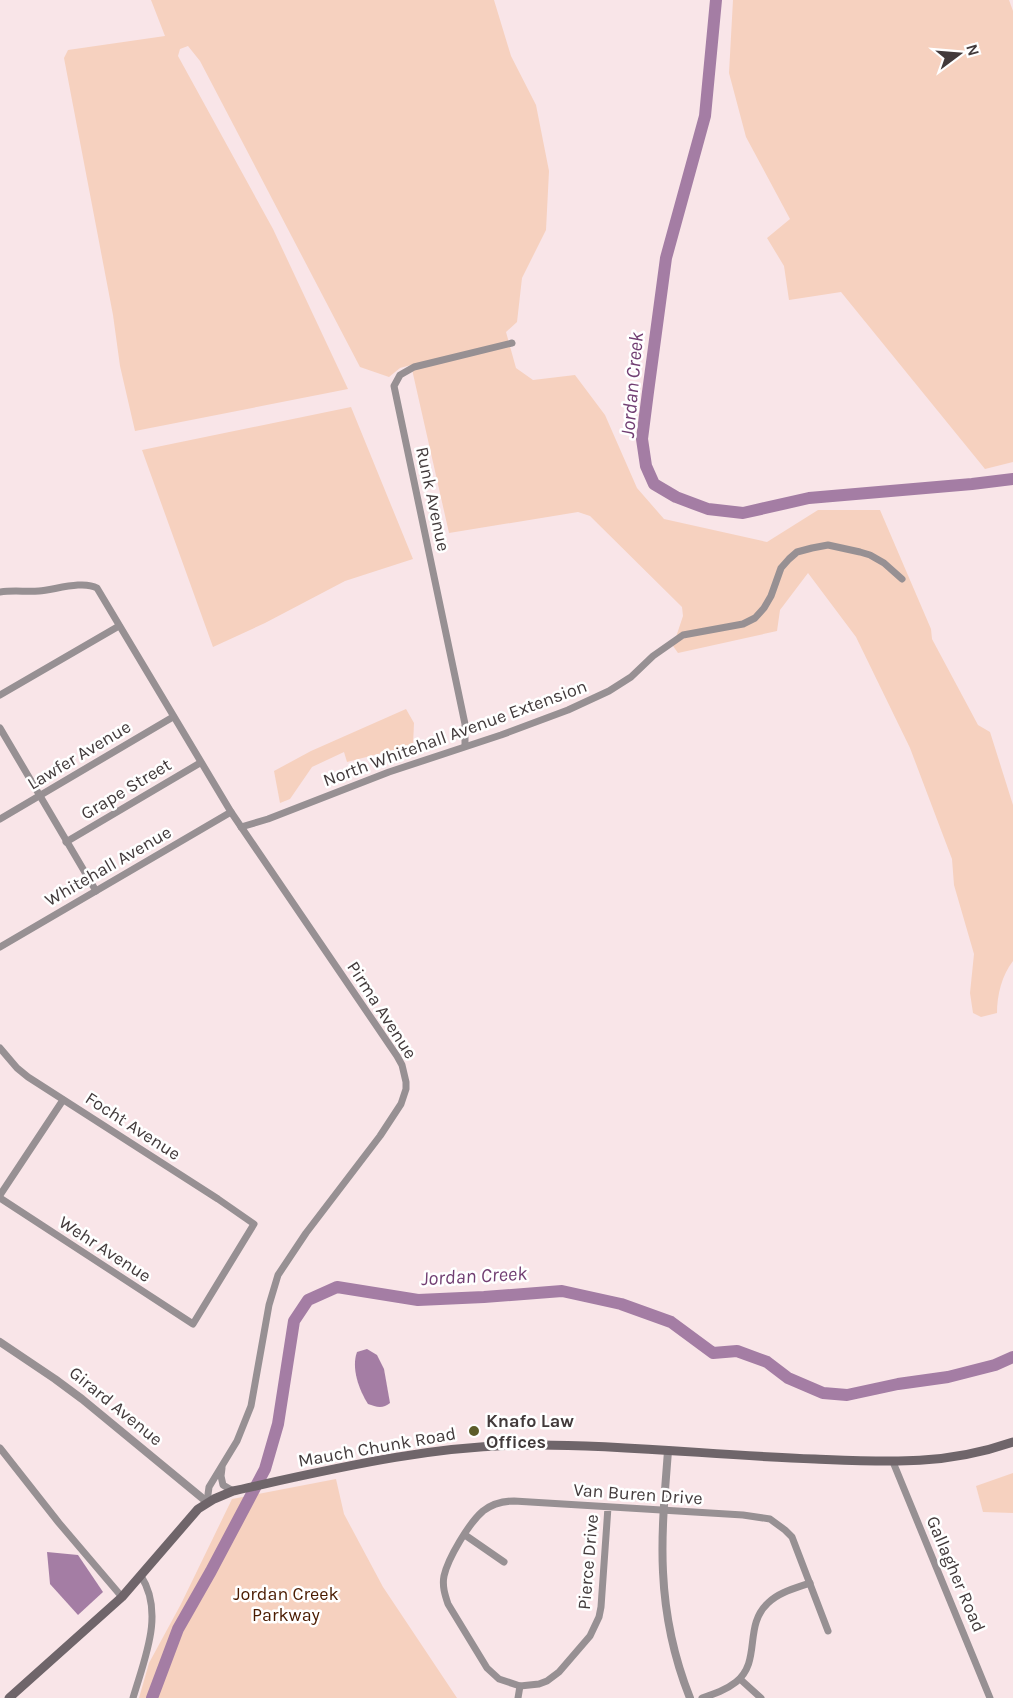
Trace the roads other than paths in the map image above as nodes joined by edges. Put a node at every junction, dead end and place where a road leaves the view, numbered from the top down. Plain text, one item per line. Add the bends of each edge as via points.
1 (512, 343) dead end
2 (902, 579) dead end
3 (0, 592) edge
4 (119, 626) junction
5 (0, 695) edge
6 (173, 717) junction
7 (0, 728) edge
8 (465, 746) junction
9 (200, 763) junction
10 (39, 796) junction
11 (231, 812) junction
12 (0, 819) edge
13 (241, 827) junction
14 (66, 842) junction
15 (96, 891) junction
16 (0, 947) edge
17 (0, 1048) edge
18 (63, 1100) junction
19 (0, 1196) edge
20 (193, 1324) joint
21 (0, 1342) edge
22 (1013, 1442) edge
23 (0, 1449) edge
24 (668, 1451) junction
25 (893, 1462) junction
26 (222, 1468) junction
27 (232, 1491) junction
28 (207, 1502) junction
29 (608, 1507) junction
30 (664, 1510) junction
31 (465, 1535) junction
32 (504, 1562) dead end
33 (141, 1575) junction
34 (810, 1583) junction
35 (122, 1597) junction
36 (828, 1631) dead end
37 (740, 1679) junction
38 (520, 1686) junction
39 (9, 1698) edge
40 (133, 1698) edge
41 (518, 1698) edge
42 (690, 1698) edge
43 (702, 1698) edge
44 (761, 1698) edge
45 (990, 1698) edge

1 - 8 street, Runk Avenue via 414,367 400,375 393,386 465,724
2 - 8 street, North Whitehall Avenue Extension via 884,563 860,552 828,545 797,552 781,568 771,596 755,618 743,624 683,634 609,691 557,715
3 - 4 street, Pirma Avenue via 93,585
4 - 5 street
4 - 6 street, Pirma Avenue
6 - 9 street, Pirma Avenue
6 - 10 street, Lawfer Avenue
7 - 10 street
8 - 13 street, North Whitehall Avenue Extension
9 - 11 street, Pirma Avenue
9 - 14 street, Grape Street
10 - 12 street, Lawfer Avenue
10 - 14 street
11 - 13 street, Pirma Avenue
11 - 15 street, Whitehall Avenue
13 - 26 street, Pirma Avenue via 397,1056 405,1072 406,1089 389,1123 278,1275 251,1406
14 - 15 street
15 - 16 street, Whitehall Avenue
17 - 18 street, Focht Avenue via 17,1068
18 - 19 street
18 - 20 street, Focht Avenue via 254,1224
19 - 20 street, Wehr Avenue
21 - 28 street, Girard Avenue via 82,1399
22 - 25 main road, Mauch Chunk Road via 962,1456
23 - 35 street
24 - 25 main road, Mauch Chunk Road
24 - 27 main road, Mauch Chunk Road via 491,1446 401,1457
24 - 30 street
25 - 45 street, Gallagher Road
26 - 27 street via 223,1485
26 - 28 street, Pirma Avenue via 209,1487
27 - 28 main road, Mauch Chunk Road
28 - 33 main road, Mauch Chunk Road via 190,1516
29 - 30 street, Van Buren Drive
29 - 31 street, Van Buren Drive via 501,1502 484,1511
29 - 38 street, Pierce Drive via 601,1607 595,1627 555,1676 539,1684
30 - 34 street, Van Buren Drive via 770,1519 792,1537
30 - 42 street via 667,1611
31 - 32 street
31 - 38 street, Van Buren Drive via 443,1577 444,1594 487,1668 499,1679
33 - 35 main road, Mauch Chunk Road
33 - 40 street via 149,1589 153,1618
34 - 36 street, Van Buren Drive
34 - 37 street via 776,1597 762,1610 754,1627 752,1655
35 - 39 main road, Mauch Chunk Road
37 - 43 street via 727,1689
37 - 44 street
38 - 41 street

